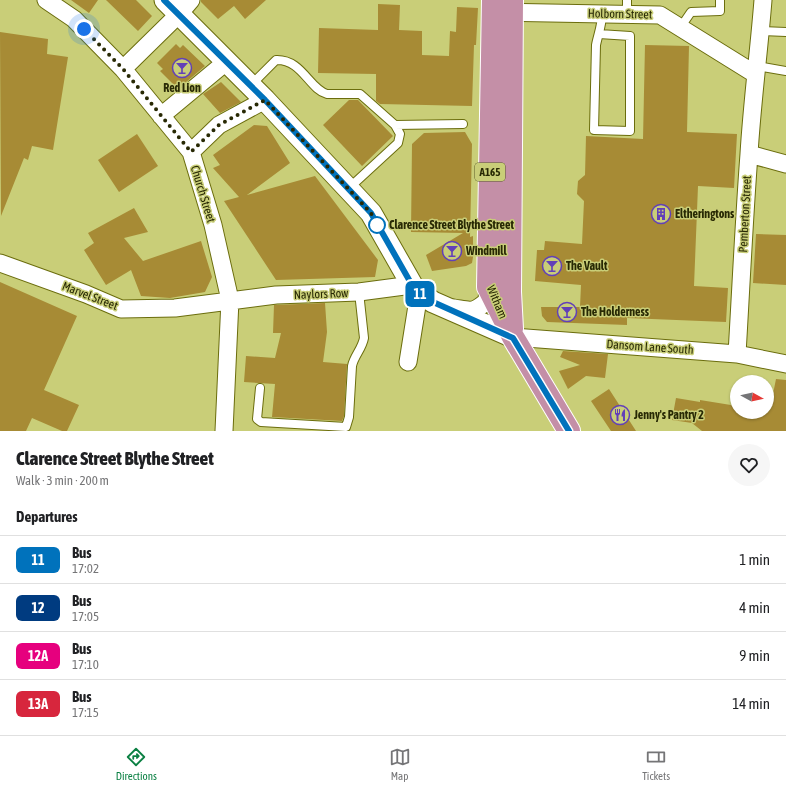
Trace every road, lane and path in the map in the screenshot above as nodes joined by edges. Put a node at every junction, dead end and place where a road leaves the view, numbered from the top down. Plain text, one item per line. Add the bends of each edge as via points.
1 (46, 0) edge
2 (720, 0) edge
3 (763, 0) edge
4 (178, 5) edge
5 (502, 6) edge
6 (627, 7) edge
7 (602, 14) junction
8 (680, 28) junction
9 (760, 31) junction
10 (786, 32) edge
11 (598, 34) junction
12 (226, 62) junction
13 (123, 69) junction
14 (756, 70) junction
15 (786, 71) edge
16 (258, 93) junction
17 (161, 116) junction
18 (463, 124) dead end
19 (395, 125) junction
20 (191, 152) junction
21 (749, 154) junction
22 (786, 164) edge
23 (348, 189) junction
24 (0, 263) edge
25 (488, 287) junction
26 (416, 289) junction
27 (359, 292) junction
28 (230, 300) junction
29 (444, 307) junction
30 (513, 338) junction
31 (736, 354) junction
32 (408, 362) dead end
33 (786, 364) edge
34 (260, 388) dead end
35 (224, 431) edge
36 (569, 431) edge

1 - 13 street, Church Street via 74,19
2 - 8 lane via 720,11 691,12
3 - 9 street, Pemberton Street
4 - 12 street
4 - 13 street
5 - 7 street, Holborn Street
5 - 25 highway, Witham / A165
5 - 30 highway, Witham / A165
6 - 7 street, Holborn Street
6 - 8 street, Holborn Street via 660,15
7 - 11 lane
8 - 14 street, Holborn Street
9 - 10 lane
9 - 14 street, Pemberton Street
11 - 11 lane via 594,130 630,131 630,36
12 - 16 street
12 - 17 street
13 - 17 street, Church Street
14 - 15 lane
14 - 21 street, Pemberton Street
16 - 19 lane via 276,60 279,60 295,65 327,94 360,94
16 - 20 street
16 - 23 street
17 - 20 street, Church Street
18 - 19 lane
19 - 23 lane via 400,134 398,143
20 - 28 street, Church Street via 213,225
21 - 22 street
21 - 31 street, Pemberton Street
23 - 26 street via 371,213
24 - 28 street, Marvel Street via 121,309 175,308
25 - 29 street via 487,301 479,308 472,311
25 - 30 highway, Witham / A165
26 - 27 street, Naylors Row
26 - 29 street
26 - 32 street
27 - 28 street, Naylors Row via 276,295
27 - 34 lane via 364,338 352,366 346,427 261,422 257,419
28 - 35 street, Church Street
29 - 30 street
30 - 31 street, Dansom Lane South
30 - 36 highway, A165
31 - 33 street, Dansom Lane South

